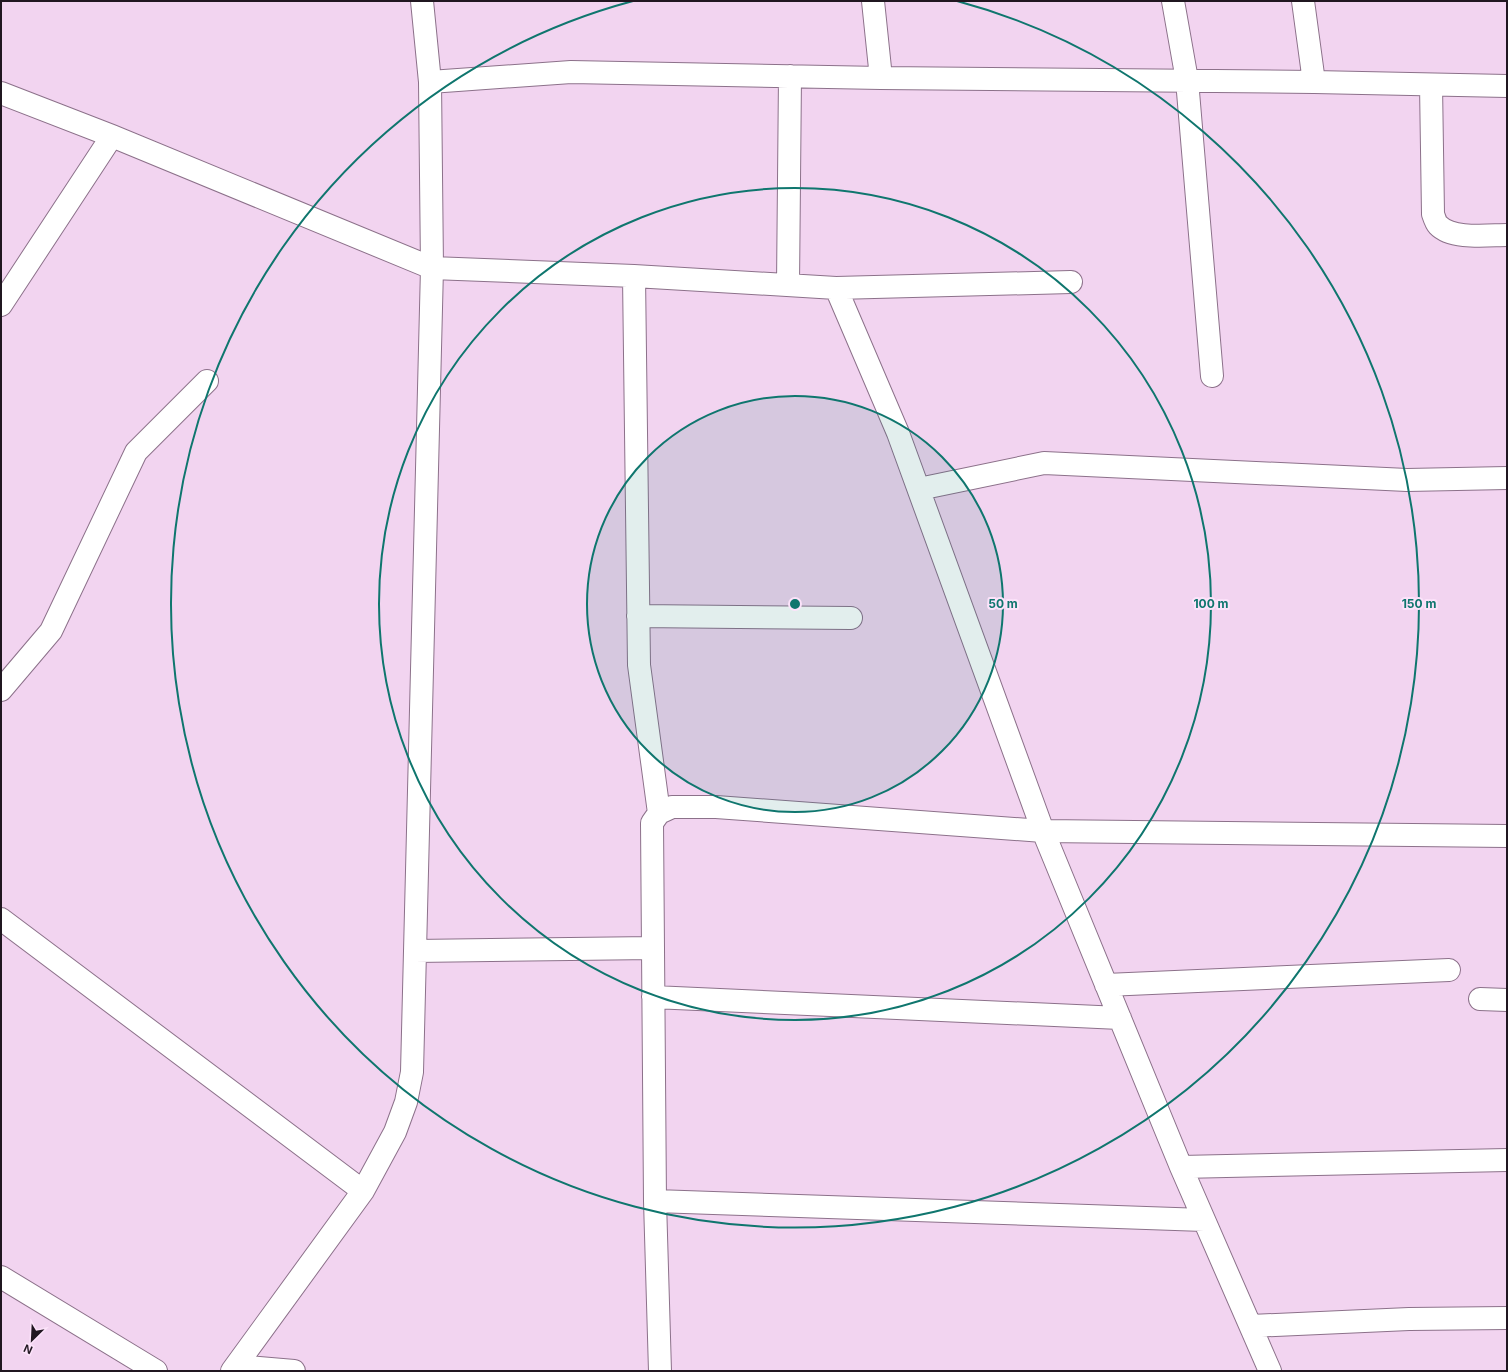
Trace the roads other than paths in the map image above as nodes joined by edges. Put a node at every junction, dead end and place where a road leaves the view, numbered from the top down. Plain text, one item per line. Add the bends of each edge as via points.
1 (422, 1) edge
2 (873, 1) edge
3 (1173, 1) edge
4 (1303, 1) edge
5 (790, 76) junction
6 (881, 78) junction
7 (1187, 80) junction
8 (430, 82) junction
9 (1314, 82) junction
10 (1431, 84) junction
11 (1507, 86) edge
12 (1, 93) edge
13 (112, 136) junction
14 (1507, 235) edge
15 (432, 268) junction
16 (634, 276) junction
17 (1071, 282) dead end
18 (788, 285) junction
19 (836, 288) junction
20 (1, 305) edge
21 (1212, 376) dead end
22 (207, 381) dead end
23 (1507, 478) edge
24 (919, 489) junction
25 (638, 616) junction
26 (851, 618) dead end
27 (1, 690) edge
28 (659, 812) junction
29 (1043, 831) junction
30 (1507, 836) edge
31 (1, 919) edge
32 (653, 948) junction
33 (415, 951) junction
34 (1449, 970) dead end
35 (1106, 985) junction
36 (653, 997) junction
37 (1480, 999) dead end
38 (1507, 1000) edge
39 (1120, 1018) junction
40 (1507, 1160) edge
41 (1181, 1167) junction
42 (362, 1191) junction
43 (655, 1201) junction
44 (1204, 1220) junction
45 (1, 1277) edge
46 (1507, 1318) edge
47 (1250, 1326) junction
48 (234, 1369) edge
49 (156, 1371) edge
50 (294, 1371) edge
51 (660, 1371) edge
52 (1270, 1371) edge

1 - 8 street
2 - 6 street
3 - 7 street
4 - 9 street
5 - 6 street
5 - 8 street via 571,72
5 - 18 street
6 - 7 street
7 - 9 street
7 - 21 street
8 - 15 street
9 - 10 street
10 - 11 street
10 - 14 street via 1433,214 1438,225 1450,232 1466,236
12 - 13 street
13 - 15 street
13 - 20 street
15 - 16 street
15 - 33 street
16 - 18 street
16 - 25 street
17 - 19 street
18 - 19 street
19 - 24 street
22 - 27 street via 136,452 51,631
23 - 24 street via 1407,480 1044,463
24 - 29 street
25 - 26 street
25 - 28 street via 639,665
28 - 29 street via 672,807 716,807
28 - 32 street via 652,823
29 - 30 street
29 - 35 street
31 - 42 street
32 - 33 street
32 - 36 street
33 - 42 street via 412,1072 406,1102 395,1132
34 - 35 street
35 - 39 street
36 - 39 street
36 - 43 street
37 - 38 street
39 - 41 street
40 - 41 street
41 - 44 street
42 - 48 street
43 - 44 street
43 - 51 street
44 - 47 street
45 - 49 street
46 - 47 street via 1410,1319
47 - 52 street
48 - 50 street

